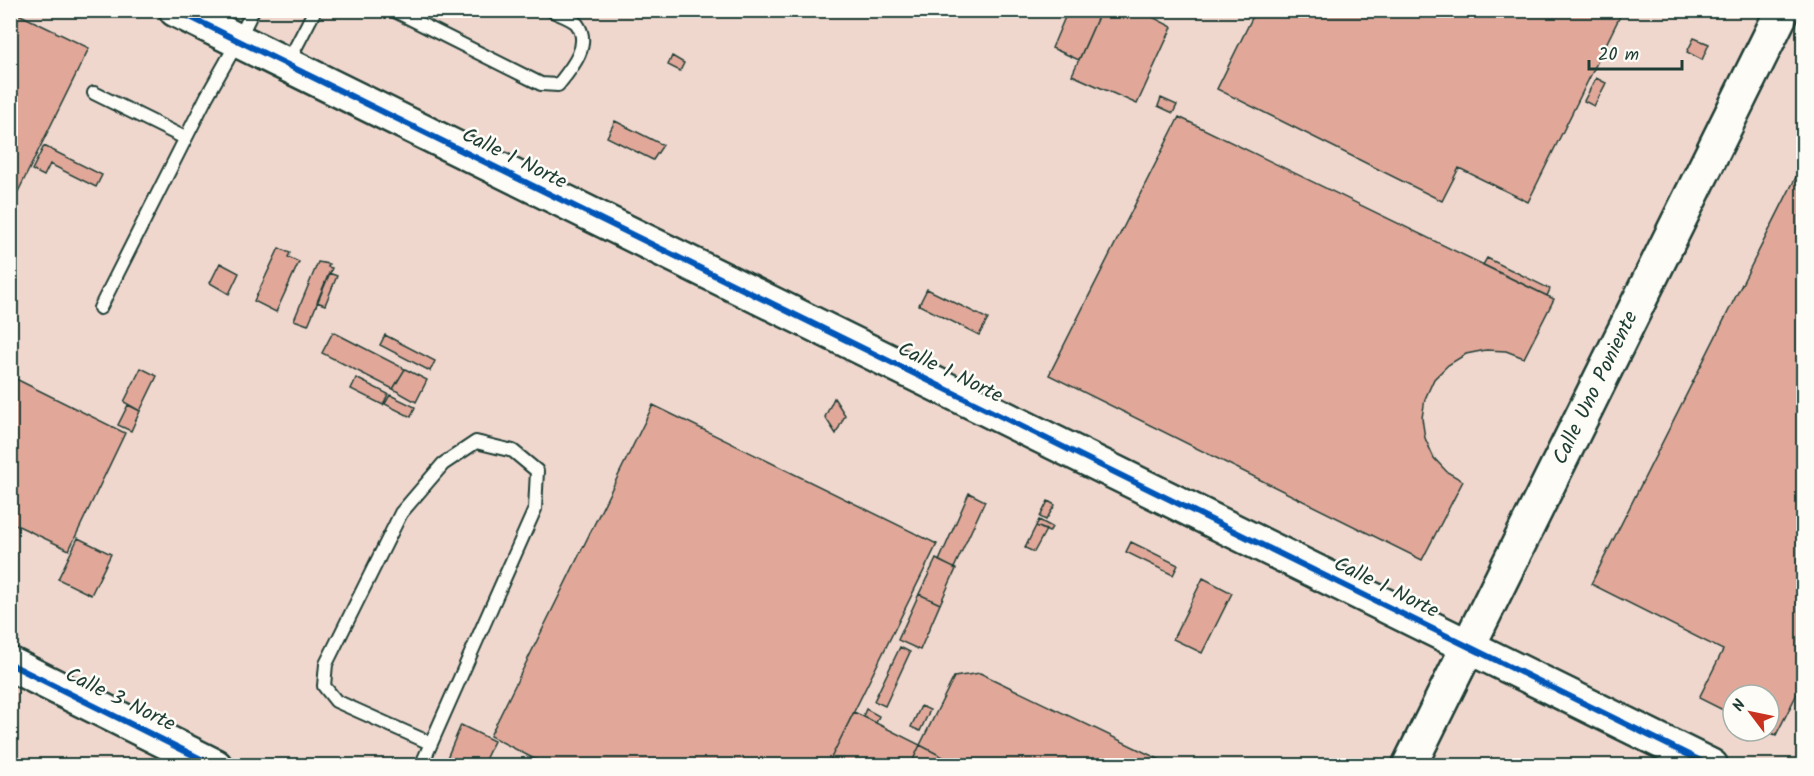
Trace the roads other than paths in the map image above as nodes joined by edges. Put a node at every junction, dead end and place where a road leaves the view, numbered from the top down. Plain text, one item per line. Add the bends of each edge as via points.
1 (176, 10) edge
2 (253, 10) edge
3 (315, 10) edge
4 (393, 10) edge
5 (551, 10) edge
6 (1783, 10) edge
7 (238, 41) junction
8 (286, 65) junction
9 (94, 93) dead end
10 (185, 138) junction
11 (100, 308) dead end
12 (1468, 646) junction
13 (10, 664) edge
14 (430, 743) junction
15 (215, 765) edge
16 (421, 765) edge
17 (1409, 765) edge
18 (1711, 765) edge

1 - 7 street, Calle 1 Norte
2 - 7 lane
3 - 8 lane
4 - 5 lane via 542,84 558,85 576,64 583,38 576,23
6 - 12 street, Calle Uno Poniente
7 - 8 street, Calle 1 Norte
7 - 10 lane
8 - 12 street, Calle 1 Norte
9 - 10 lane
10 - 11 lane
12 - 17 street, Calle Uno Poniente
12 - 18 street, Calle 1 Norte
13 - 15 street, Calle 3 Norte
14 - 14 lane via 535,508 537,471 513,451 476,442 443,464 401,513 326,664 324,686 336,701
14 - 16 lane

